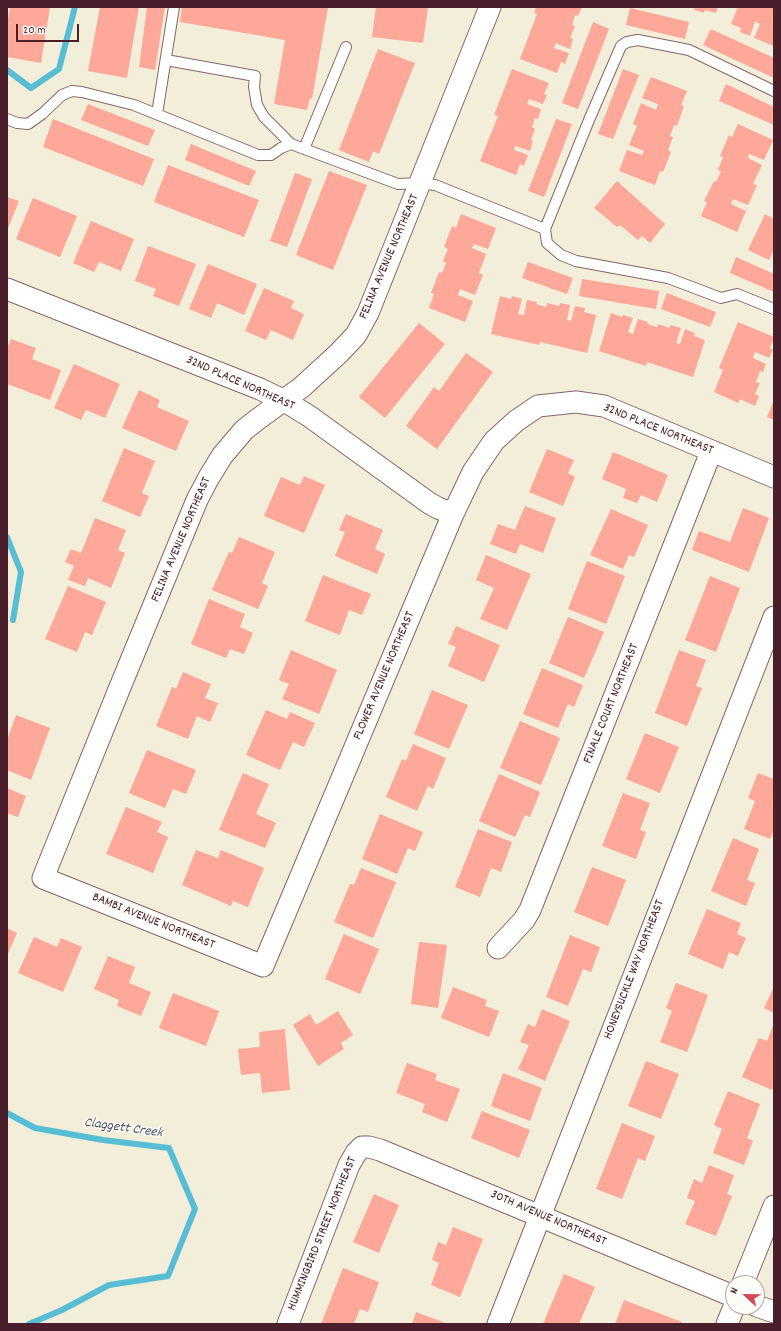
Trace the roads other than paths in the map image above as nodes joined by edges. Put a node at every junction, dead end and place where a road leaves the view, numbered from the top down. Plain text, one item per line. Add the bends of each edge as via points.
1 (174, 7) edge
2 (490, 7) edge
3 (346, 47) dead end
4 (166, 60) junction
5 (774, 91) edge
6 (157, 114) junction
7 (7, 119) edge
8 (291, 144) junction
9 (304, 149) junction
10 (420, 183) junction
11 (545, 229) junction
12 (7, 289) edge
13 (774, 309) edge
14 (283, 400) junction
15 (538, 406) joint
16 (711, 452) junction
17 (774, 477) edge
18 (454, 514) junction
19 (774, 617) edge
20 (43, 878) joint
21 (498, 948) dead end
22 (263, 966) joint
23 (362, 1147) joint
24 (774, 1206) edge
25 (539, 1216) junction
26 (746, 1275) edge
27 (725, 1293) edge
28 (288, 1324) edge
29 (498, 1324) edge

1 - 4 lane
2 - 10 street, FELINA AVENUE NORTHEAST
3 - 9 lane
4 - 6 lane
4 - 8 lane via 255,76 254,95 257,105 264,117
5 - 11 lane via 689,50 638,40 627,42 621,46
6 - 7 lane via 134,105 72,91 62,95 28,124
6 - 8 lane via 258,155 271,155
8 - 9 lane
9 - 10 lane via 398,184
10 - 11 lane via 435,185
10 - 14 street, FELINA AVENUE NORTHEAST via 368,313 356,335 316,375
11 - 13 lane via 547,243 560,255 576,262 668,278 721,298 737,294
12 - 14 street, 32ND PLACE NORTHEAST
14 - 18 street, 32ND PLACE NORTHEAST via 309,416 429,504
14 - 20 street, FELINA AVENUE NORTHEAST via 244,430 222,456 197,500
15 - 16 street, 32ND PLACE NORTHEAST via 576,402 604,406
15 - 18 street, FLOWER AVENUE NORTHEAST via 494,441 473,472
16 - 17 street, 32ND PLACE NORTHEAST
16 - 21 street, FINALE COURT NORTHEAST via 530,910
18 - 22 street, FLOWER AVENUE NORTHEAST
19 - 25 street, HONEYSUCKLE WAY NORTHEAST
20 - 22 street, BAMBI AVENUE NORTHEAST
23 - 25 street, 30TH AVENUE NORTHEAST via 380,1150
23 - 28 street, HUMMINGBIRD STREET NORTHEAST via 349,1164
24 - 26 street
25 - 27 street, 30TH AVENUE NORTHEAST
25 - 29 street, HONEYSUCKLE WAY NORTHEAST

